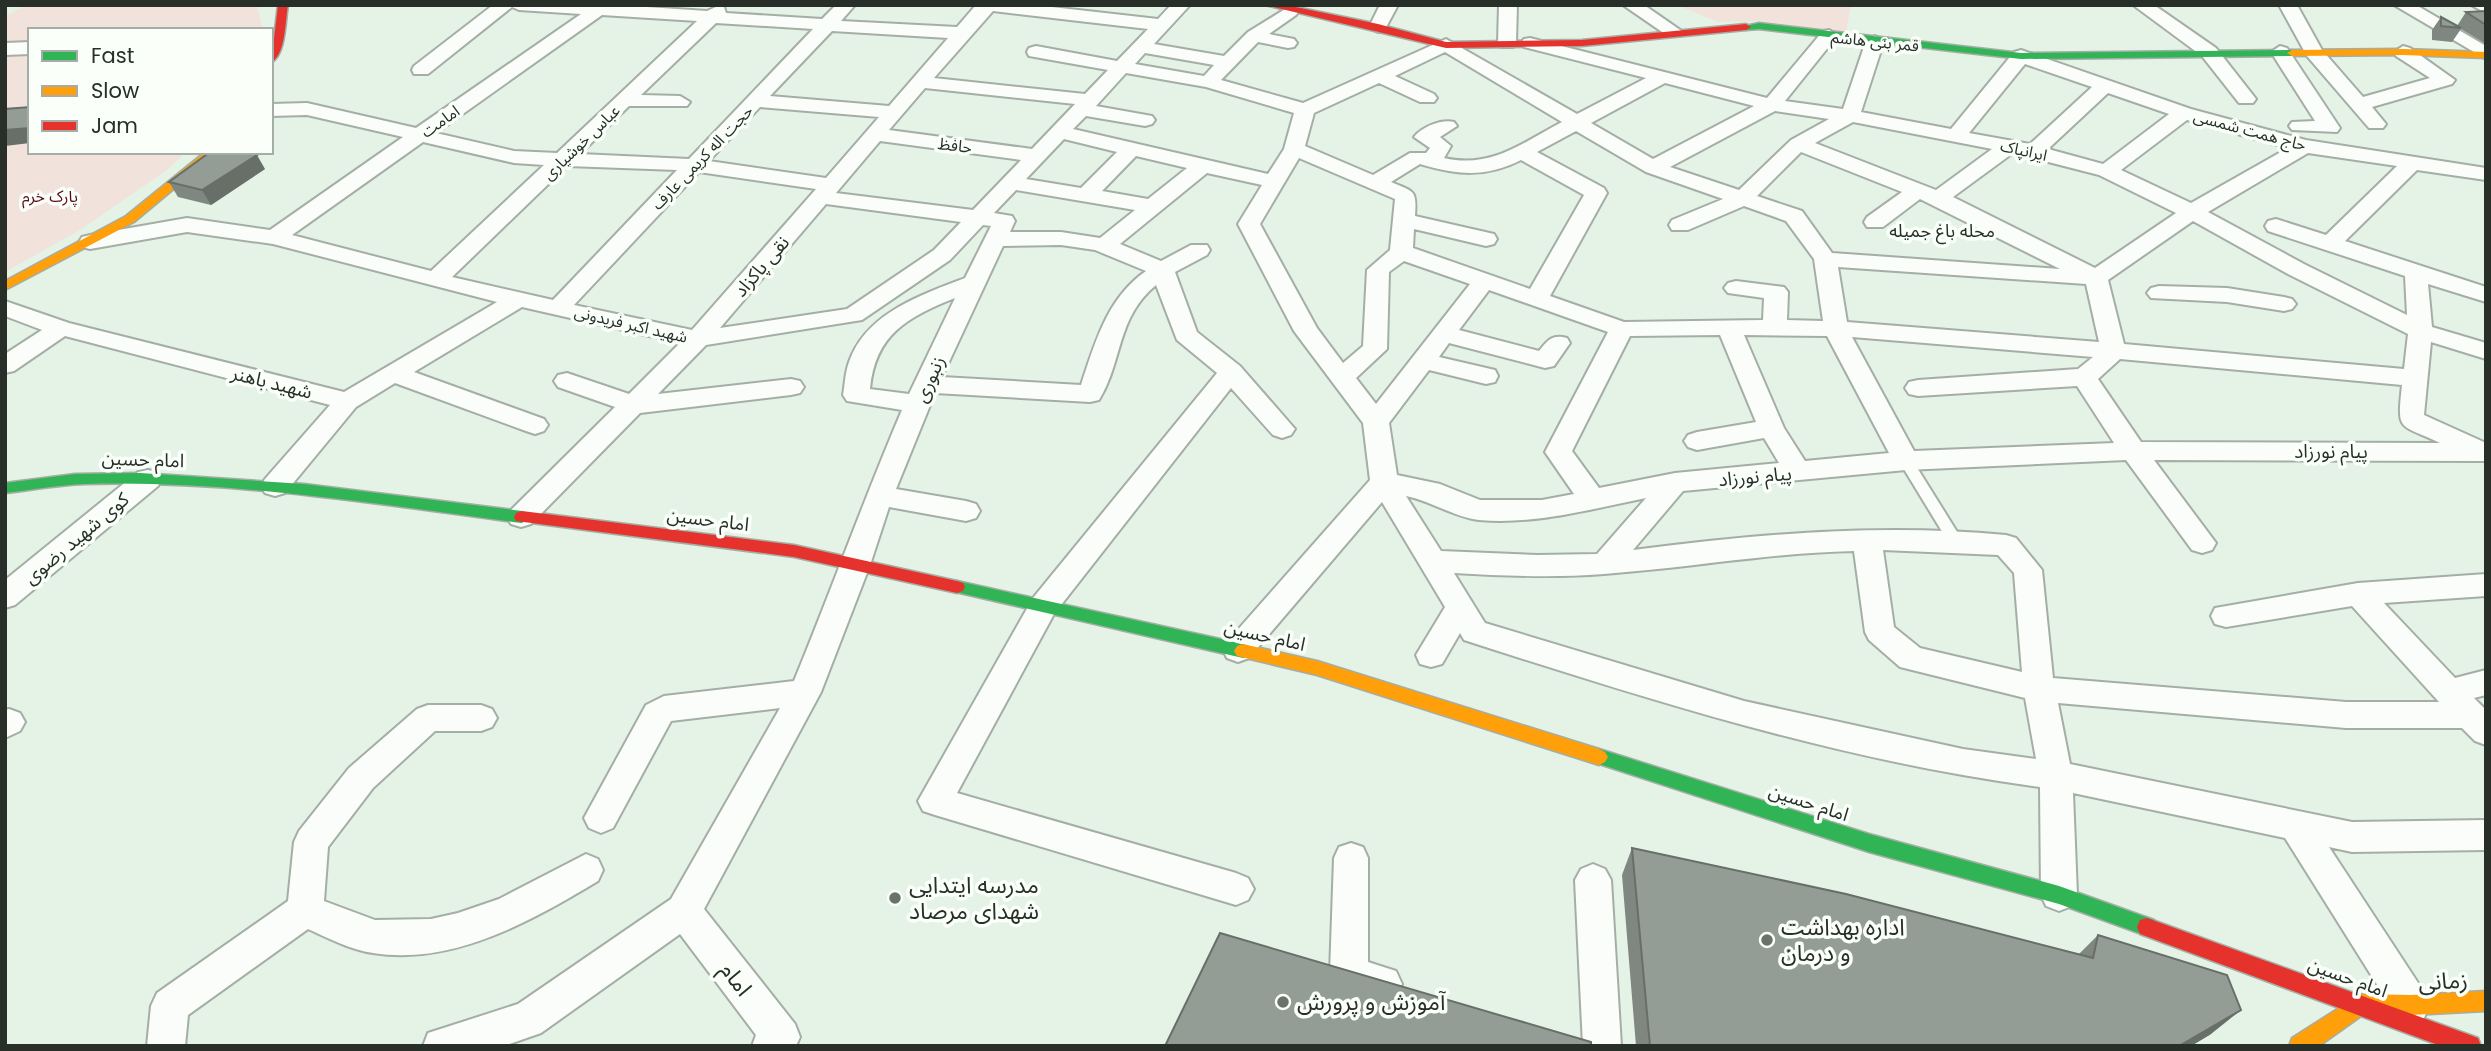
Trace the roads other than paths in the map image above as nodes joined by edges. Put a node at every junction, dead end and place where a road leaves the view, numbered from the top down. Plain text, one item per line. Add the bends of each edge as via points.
1 (283, 5) edge
2 (504, 5) edge
3 (519, 5) edge
4 (846, 5) edge
5 (988, 5) edge
6 (1181, 5) edge
7 (1270, 5) edge
8 (1389, 5) edge
9 (1508, 5) edge
10 (1632, 5) edge
11 (2142, 5) edge
12 (2281, 5) edge
13 (2403, 5) edge
14 (2480, 5) edge
15 (2288, 6) edge
16 (603, 7) edge
17 (2486, 8) edge
18 (718, 11) edge
19 (1290, 11) junction
20 (1161, 25) junction
21 (825, 27) junction
22 (1378, 27) junction
23 (1674, 32) junction
24 (962, 33) junction
25 (1254, 36) junction
26 (1829, 36) junction
27 (1875, 41) junction
28 (1287, 43) dead end
29 (1507, 43) junction
30 (1530, 43) junction
31 (1446, 45) junction
32 (1140, 47) junction
33 (28, 48) edge
34 (5, 49) edge
35 (1036, 52) dead end
36 (2208, 52) junction
37 (2280, 52) junction
38 (2314, 52) junction
39 (2403, 52) junction
40 (273, 55) edge
41 (2021, 56) junction
42 (2483, 56) edge
43 (1600, 60) junction
44 (1227, 62) junction
45 (1122, 66) junction
46 (421, 70) dead end
47 (1565, 74) dead end
48 (1380, 76) junction
49 (1665, 76) junction
50 (920, 82) junction
51 (1208, 82) junction
52 (2105, 85) junction
53 (1427, 98) dead end
54 (2246, 99) dead end
55 (625, 100) junction
56 (755, 101) junction
57 (680, 102) dead end
58 (2359, 104) junction
59 (1085, 105) junction
60 (1772, 105) junction
61 (273, 110) edge
62 (1305, 110) junction
63 (894, 112) junction
64 (2184, 113) junction
65 (1850, 116) junction
66 (1145, 120) dead end
67 (1576, 123) junction
68 (2376, 124) dead end
69 (1447, 126) dead end
70 (1058, 132) junction
71 (422, 134) junction
72 (875, 134) junction
73 (1957, 135) junction
74 (2302, 136) junction
75 (1798, 144) junction
76 (2009, 146) junction
77 (1132, 149) junction
78 (1294, 149) junction
79 (2034, 150) junction
80 (1520, 151) junction
81 (210, 154) edge
82 (1036, 156) junction
83 (564, 159) junction
84 (1432, 161) junction
85 (2411, 164) junction
86 (694, 165) junction
87 (1202, 166) junction
88 (1653, 168) junction
89 (2106, 171) junction
90 (2483, 171) edge
91 (1010, 183) junction
92 (1274, 183) junction
93 (1374, 183) junction
94 (826, 191) junction
95 (1928, 194) junction
96 (1086, 195) junction
97 (1742, 199) junction
98 (1152, 206) junction
99 (2192, 212) junction
100 (979, 216) junction
101 (1404, 220) junction
102 (1875, 222) dead end
103 (1680, 225) dead end
104 (2276, 226) dead end
105 (274, 237) junction
106 (1486, 239) dead end
107 (993, 240) junction
108 (90, 242) junction
109 (1106, 244) junction
110 (2329, 244) junction
111 (1199, 250) dead end
112 (1401, 252) junction
113 (1825, 259) junction
114 (2296, 269) junction
115 (1163, 271) junction
116 (2416, 272) junction
117 (28, 274) junction
118 (2096, 278) junction
119 (436, 279) junction
120 (5, 281) edge
121 (1484, 281) junction
122 (973, 283) junction
123 (5, 286) edge
124 (1736, 288) dead end
125 (2159, 293) dead end
126 (2485, 293) edge
127 (2227, 295) junction
128 (519, 299) junction
129 (1536, 299) junction
130 (2284, 304) dead end
131 (5, 308) edge
132 (558, 308) junction
133 (1775, 327) junction
134 (61, 328) junction
135 (1622, 329) junction
136 (1730, 329) junction
137 (1836, 330) junction
138 (2420, 331) junction
139 (1443, 334) junction
140 (698, 340) junction
141 (1558, 343) dead end
142 (2486, 351) edge
143 (2114, 352) junction
144 (1423, 361) junction
145 (5, 365) edge
146 (1231, 372) junction
147 (394, 374) junction
148 (1486, 376) dead end
149 (1342, 377) junction
150 (2084, 377) junction
151 (2417, 378) junction
152 (567, 381) dead end
153 (791, 387) dead end
154 (1918, 388) dead end
155 (922, 394) junction
156 (347, 401) junction
157 (634, 405) junction
158 (1376, 422) junction
159 (535, 425) dead end
160 (1771, 428) junction
161 (1282, 429) dead end
162 (1697, 441) dead end
163 (2133, 451) junction
164 (2484, 453) edge
165 (1906, 461) junction
166 (1798, 472) junction
167 (148, 479) junction
168 (1384, 482) junction
169 (1675, 482) junction
170 (275, 486) junction
171 (5, 488) edge
172 (879, 496) junction
173 (1592, 500) junction
174 (966, 511) dead end
175 (522, 517) junction
176 (1867, 539) junction
177 (1954, 539) junction
178 (2202, 543) dead end
179 (1432, 561) junction
180 (1605, 564) junction
181 (856, 565) junction
182 (2486, 586) edge
183 (2358, 594) junction
184 (5, 597) edge
185 (1043, 606) junction
186 (1460, 608) junction
187 (2226, 616) dead end
188 (1238, 650) junction
189 (1431, 655) dead end
190 (2486, 682) edge
191 (2039, 689) junction
192 (804, 692) junction
193 (2449, 692) junction
194 (481, 718) dead end
195 (2478, 723) edge
196 (2056, 775) junction
197 (601, 818) dead end
198 (2296, 826) junction
199 (2486, 835) edge
200 (1351, 858) dead end
201 (586, 870) dead end
202 (1593, 880) dead end
203 (1236, 889) dead end
204 (2059, 895) junction
205 (304, 910) junction
206 (684, 911) junction
207 (1412, 993) edge
208 (2486, 1001) edge
209 (2361, 1004) junction
210 (2411, 1005) junction
211 (166, 1046) edge
212 (442, 1046) edge
213 (771, 1046) edge
214 (1602, 1046) edge
215 (2300, 1046) edge
216 (2470, 1046) edge

1 - 40 street
2 - 46 street
3 - 16 street
4 - 21 street, حجت اله کریمی عارف
5 - 20 street
5 - 24 street, نقی پاکزاد
6 - 20 street, شهید اکبر فریدونی
7 - 19 street, قمر بنی هاشم
8 - 22 street
9 - 29 street
10 - 23 street
11 - 36 street
12 - 15 street
13 - 42 street
14 - 17 street
15 - 38 street
16 - 18 street
16 - 71 street, امامت
18 - 21 street
18 - 55 street, عباس خوشیاری
19 - 22 street, قمر بنی هاشم
19 - 25 street
20 - 32 street, شهید اکبر فریدونی
21 - 24 street
21 - 56 street, حجت اله کریمی عارف
22 - 31 street, قمر بنی هاشم
23 - 26 street, قمر بنی هاشم via 1759,26
23 - 30 street, قمر بنی هاشم via 1581,43
24 - 50 street, نقی پاکزاد
25 - 28 street
25 - 44 street
26 - 27 street, قمر بنی هاشم
26 - 60 street
27 - 41 street, قمر بنی هاشم
27 - 65 street
29 - 30 street, قمر بنی هاشم
29 - 31 street, قمر بنی هاشم
30 - 43 street, ایرانپاک
31 - 48 street
31 - 67 street
32 - 44 street
32 - 45 street, شهید اکبر فریدونی
33 - 34 street
35 - 45 street
36 - 37 street, قمر بنی هاشم
36 - 41 street, قمر بنی هاشم
36 - 54 street
37 - 38 street, قمر بنی هاشم
37 - 74 street via 2329,128
38 - 39 street, قمر بنی هاشم
38 - 58 street
39 - 42 street, قمر بنی هاشم
39 - 58 street via 2445,80
41 - 52 street, حاج همت شمسی
41 - 73 street
43 - 47 street
43 - 49 street, ایرانپاک
44 - 51 street
45 - 51 street
45 - 59 street, شهید اکبر فریدونی
48 - 53 street
48 - 62 street
49 - 60 street, ایرانپاک
49 - 67 street
50 - 59 street
50 - 63 street, نقی پاکزاد
51 - 62 street
52 - 64 street, حاج همت شمسی
52 - 79 street
55 - 57 street
55 - 83 street, عباس خوشیاری
56 - 63 street
56 - 86 street, حجت اله کریمی عارف
58 - 68 street
59 - 66 street
59 - 70 street, شهید اکبر فریدونی
60 - 65 street, ایرانپاک
60 - 88 street
61 - 71 street via 307,109
62 - 78 street
63 - 72 street, نقی پاکزاد
64 - 74 street, حاج همت شمسی
64 - 89 street
65 - 73 street, ایرانپاک
65 - 75 street
67 - 80 street
67 - 88 street
69 - 84 street via 1424,137 1441,146
70 - 77 street
70 - 82 street, شهید اکبر فریدونی
71 - 83 street via 514,156
71 - 105 street, امامت
72 - 82 street, حافظ
72 - 94 street, نقی پاکزاد
73 - 76 street, ایرانپاک
74 - 85 street, حاج همت شمسی
74 - 99 street
75 - 95 street
75 - 97 street
76 - 79 street, ایرانپاک
76 - 95 street
77 - 87 street
77 - 96 street
78 - 92 street
78 - 93 street
79 - 89 street, ایرانپاک
80 - 84 street via 1494,166 1457,167
80 - 129 street via 1596,192
81 - 108 street via 130,219
82 - 91 street, شهید اکبر فریدونی
83 - 86 street
83 - 119 street, عباس خوشیاری
84 - 93 street via 1417,156
85 - 90 street, حاج همت شمسی
85 - 110 street
86 - 94 street
86 - 132 street, حجت اله کریمی عارف
87 - 92 street
87 - 98 street
88 - 97 street
89 - 99 street, ایرانپاک
91 - 96 street
91 - 100 street, شهید اکبر فریدونی
92 - 149 street via 1249,224 1306,331
93 - 101 street via 1406,196
94 - 100 street
94 - 140 street, نقی پاکزاد
95 - 102 street
95 - 118 street
96 - 98 street
97 - 103 street
97 - 113 street via 1794,216
98 - 109 street
99 - 114 street, ایرانپاک
99 - 118 street
100 - 107 street, زنبوری via 1004,220
100 - 140 street, شهید اکبر فریدونی via 942,255 854,315
101 - 106 street
101 - 112 street
104 - 110 street
105 - 108 street, شهید اکبر فریدونی via 187,225
105 - 119 street, شهید اکبر فریدونی
107 - 109 street via 1048,236
107 - 122 street, زنبوری
108 - 117 street
109 - 115 street
110 - 116 street
111 - 115 street
112 - 121 street
112 - 149 street via 1378,270 1375,349
113 - 118 street
113 - 137 street
114 - 127 street
114 - 138 street, ایرانپاک
115 - 146 street via 1186,335
115 - 155 street via 1134,293 1115,327 1090,394
116 - 126 street
116 - 138 street
117 - 120 street
117 - 123 street
118 - 143 street
119 - 128 street, شهید اکبر فریدونی
121 - 129 street
121 - 139 street
122 - 155 street, زنبوری
122 - 155 street via 918,306 879,332 861,361 856,395
124 - 133 street via 1776,292
125 - 127 street
127 - 130 street
128 - 132 street, شهید اکبر فریدونی
128 - 147 street
129 - 135 street
131 - 134 street, شهید باهنر
132 - 140 street, شهید اکبر فریدونی
133 - 136 street
133 - 137 street
134 - 145 street
134 - 156 street, شهید باهنر
135 - 136 street
135 - 173 street via 1558,452
136 - 160 street
137 - 143 street
137 - 165 street
138 - 142 street, ایرانپاک
138 - 151 street
139 - 141 street via 1545,360
139 - 144 street
140 - 157 street, نقی پاکزاد
143 - 150 street
143 - 151 street
144 - 148 street
144 - 158 street
146 - 161 street
146 - 185 street
147 - 156 street
147 - 159 street
149 - 158 street
150 - 154 street
150 - 163 street
151 - 164 street via 2411,419
152 - 157 street
153 - 157 street
155 - 172 street, زنبوری
156 - 170 street
157 - 175 street, نقی پاکزاد
158 - 168 street
160 - 162 street
160 - 166 street
163 - 164 street, پیام نورزاد
163 - 165 street, پیام نورزاد
163 - 178 street
165 - 166 street, پیام نورزاد
165 - 177 lane
166 - 169 street, پیام نورزاد
167 - 170 street, امام حسین
167 - 171 street, امام حسین via 82,479
167 - 184 street, کوی شهید رضوی
168 - 173 street, پیام نورزاد via 1430,491 1477,510 1542,510
168 - 179 street
168 - 188 street
169 - 173 street, پیام نورزاد
169 - 180 street
170 - 175 street, امام حسین
172 - 174 street
172 - 181 street, زنبوری
175 - 181 street, امام حسین via 794,551
176 - 177 street
176 - 180 street
176 - 191 street via 1880,632 1911,658
177 - 191 street via 2006,545 2028,570
179 - 180 street via 1536,567
179 - 186 street
181 - 185 street, امام حسین
181 - 192 street, زنبوری
182 - 183 street
183 - 187 street
183 - 193 street
185 - 188 street, امام حسین
185 - 203 street via 934,801
186 - 189 street
186 - 196 street via 1475,632 1744,714 1963,763
188 - 204 street, امام حسین via 1317,668 1869,844
190 - 193 street
191 - 195 street
191 - 196 street
192 - 197 street via 664,709 657,714
192 - 206 street, زنبوری
193 - 195 street
194 - 205 street via 428,718 361,778 311,842
196 - 198 street
196 - 204 street
198 - 199 street via 2352,837
198 - 210 street
200 - 207 street via 1349,974
201 - 205 street via 527,905 437,937 373,937
202 - 214 street
204 - 209 street, امام حسین
205 - 211 street via 170,1006
206 - 212 street via 528,1020
206 - 213 street, امام via 781,1037
208 - 210 street, زمانی
209 - 210 street, زمانی
209 - 215 street
209 - 216 street, امام حسین

